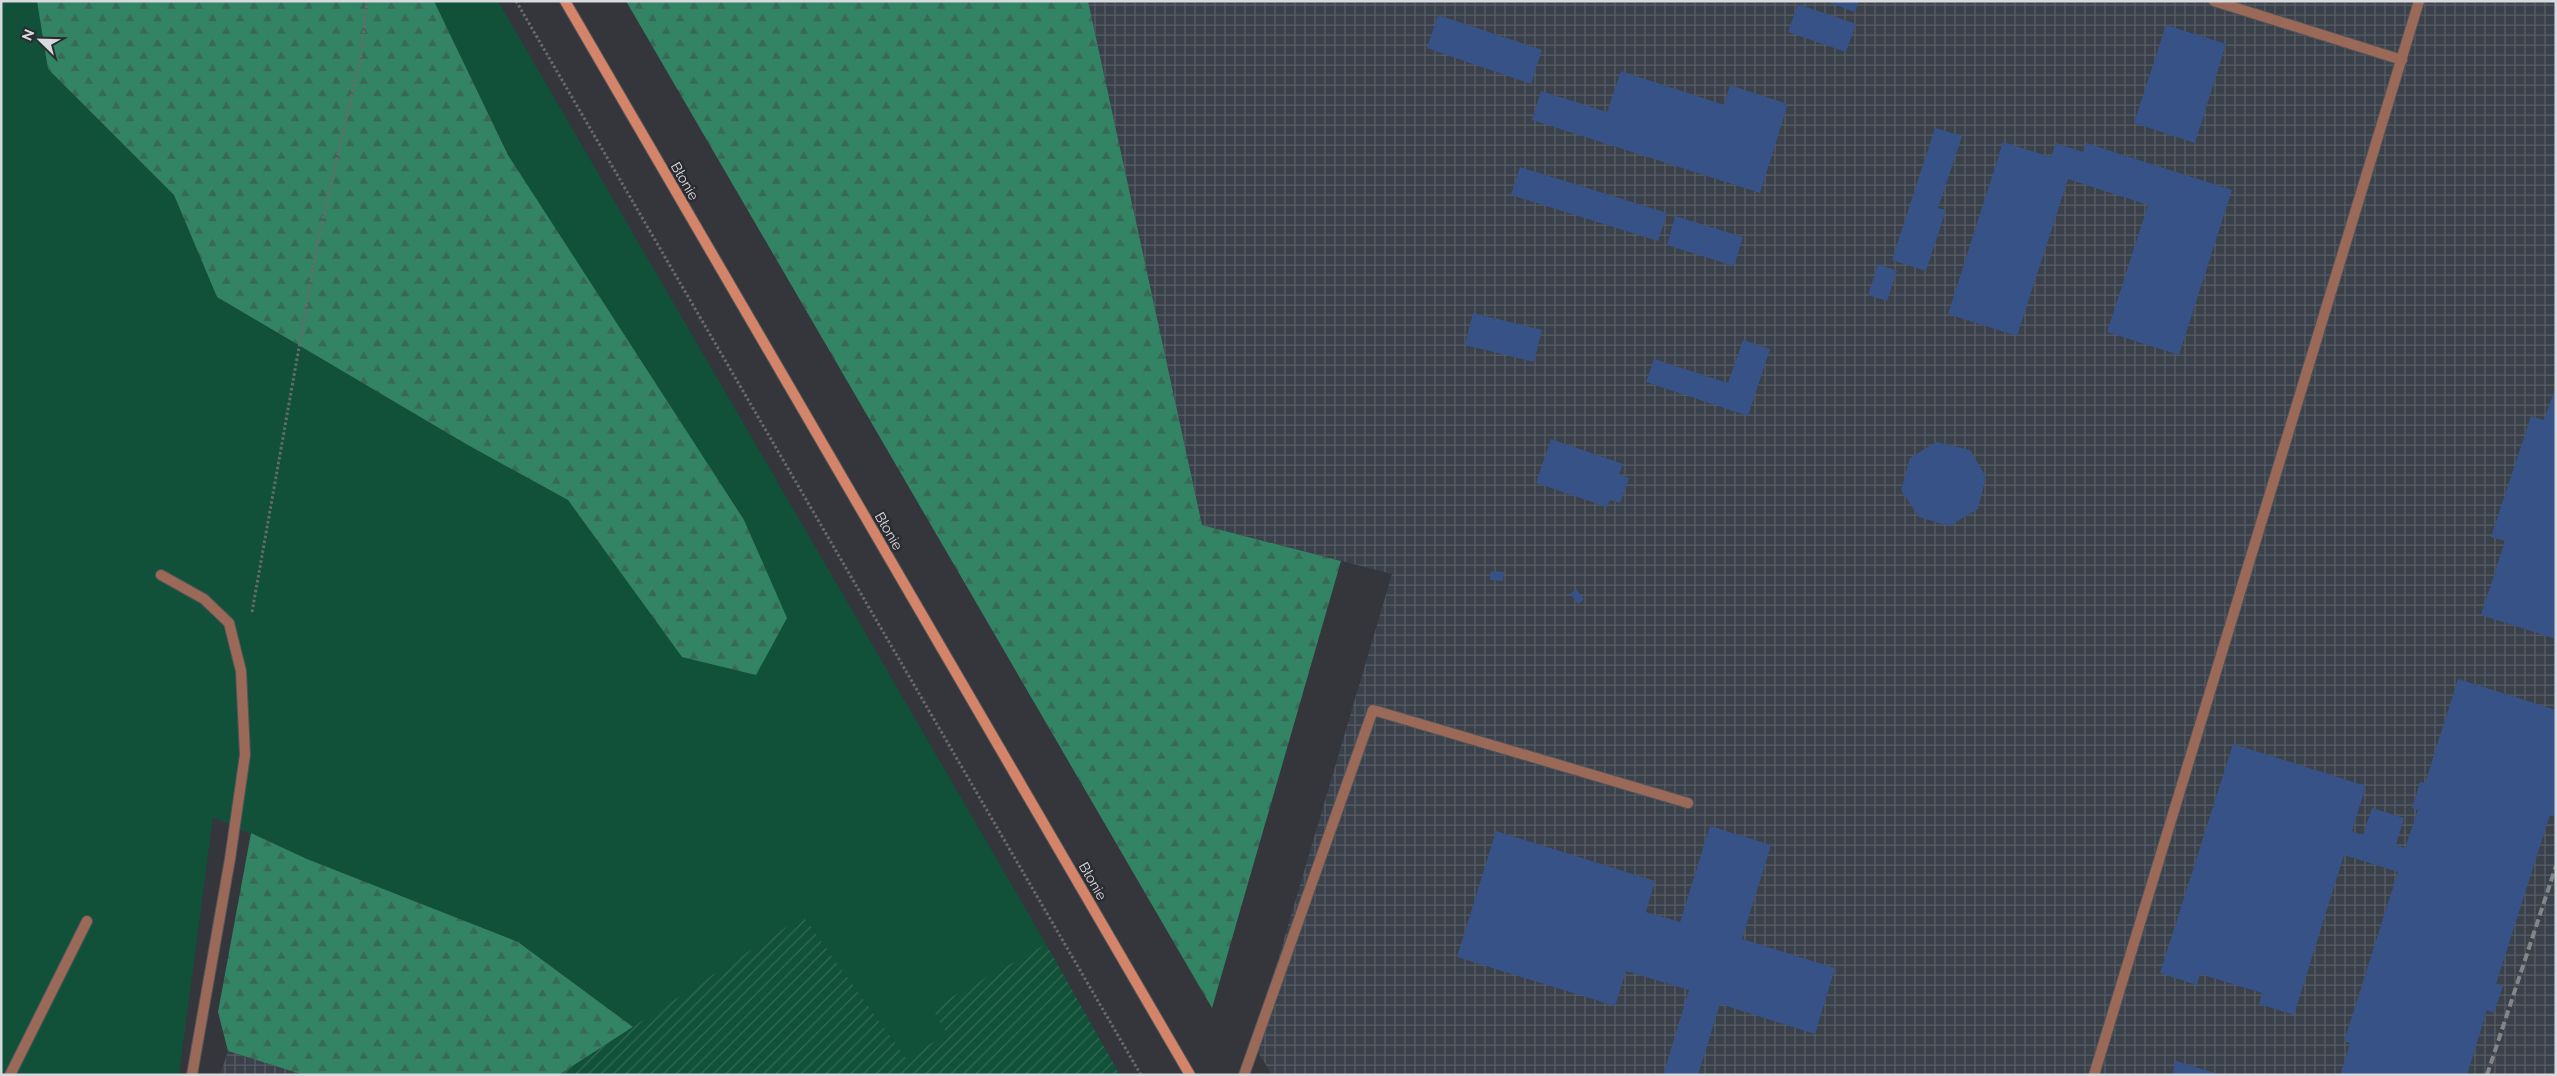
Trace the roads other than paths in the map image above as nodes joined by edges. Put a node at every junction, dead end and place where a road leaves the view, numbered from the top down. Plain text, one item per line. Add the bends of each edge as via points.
1 (565, 1) edge
2 (2214, 1) edge
3 (2420, 1) edge
4 (2402, 60) junction
5 (160, 575) dead end
6 (1688, 804) dead end
7 (87, 921) dead end
8 (10, 1075) edge
9 (192, 1075) edge
10 (1190, 1075) edge
11 (1244, 1075) edge
12 (2094, 1075) edge

1 - 10 street, Błonie
2 - 4 lane
3 - 4 lane
4 - 12 lane
5 - 9 lane via 204,600 228,622 241,671 245,755
6 - 11 lane via 1373,710
7 - 8 lane

